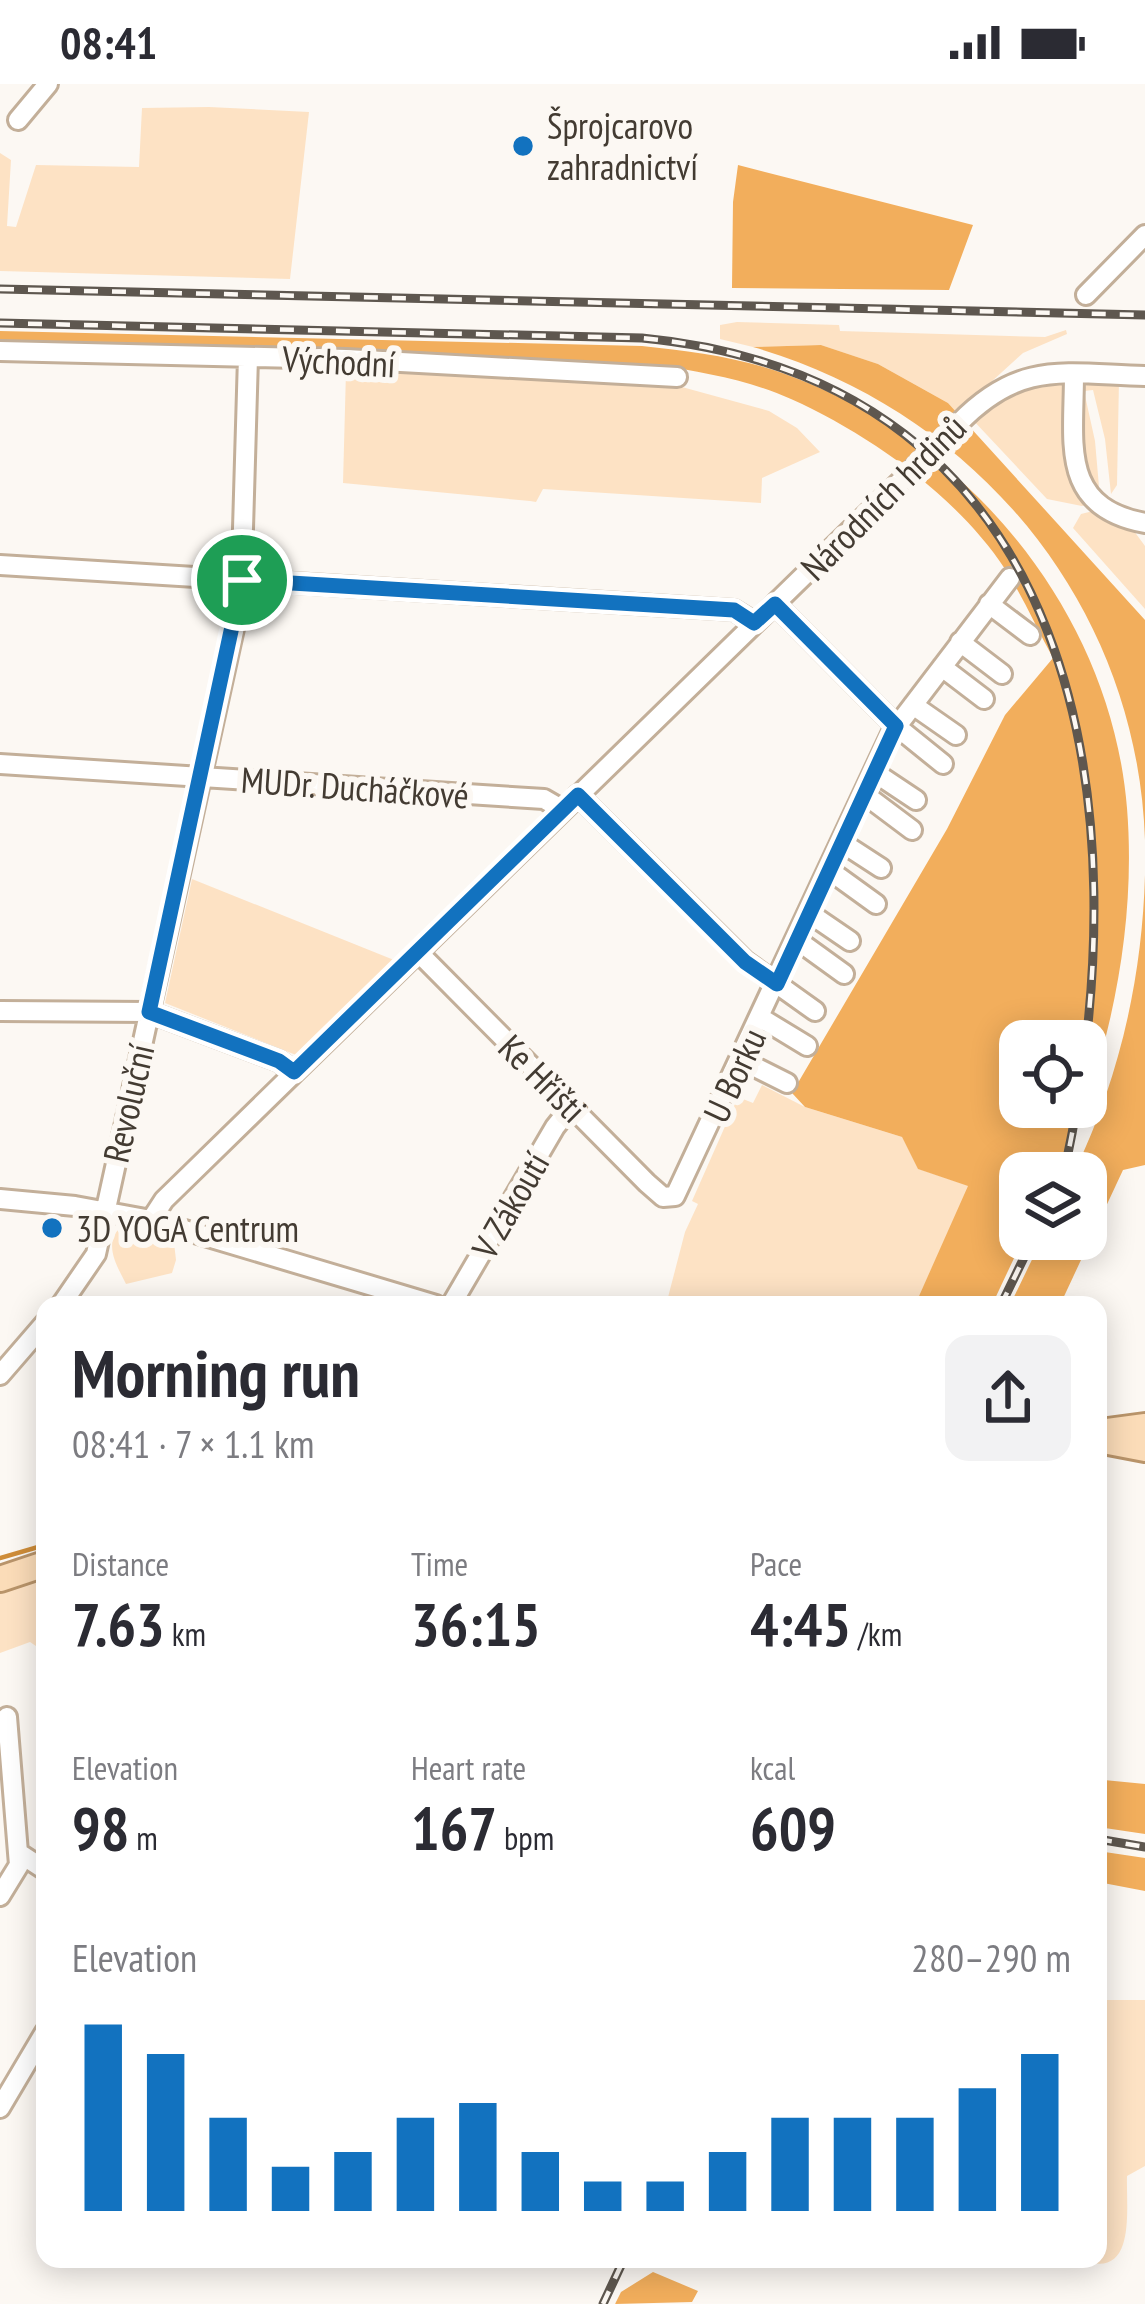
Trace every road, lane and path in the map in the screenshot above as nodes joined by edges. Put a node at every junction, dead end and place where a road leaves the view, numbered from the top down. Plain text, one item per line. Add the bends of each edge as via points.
1 (48, 84) edge
2 (18, 120) dead end
3 (1145, 235) edge
4 (1085, 295) dead end
5 (0, 351) edge
6 (248, 357) junction
7 (1074, 374) junction
8 (677, 376) dead end
9 (1145, 376) edge
10 (1145, 524) edge
11 (0, 565) edge
12 (1010, 578) dead end
13 (242, 580) junction
14 (775, 604) junction
15 (989, 604) junction
16 (754, 623) junction
17 (1030, 635) dead end
18 (960, 642) junction
19 (941, 667) junction
20 (1002, 674) dead end
21 (984, 699) dead end
22 (913, 704) junction
23 (896, 726) junction
24 (956, 735) dead end
25 (0, 764) edge
26 (943, 764) dead end
27 (874, 772) junction
28 (202, 777) junction
29 (864, 794) junction
30 (578, 795) junction
31 (916, 800) dead end
32 (563, 810) junction
33 (912, 830) dead end
34 (842, 842) junction
35 (881, 868) dead end
36 (829, 870) junction
37 (876, 904) dead end
38 (809, 913) junction
39 (796, 940) junction
40 (850, 941) dead end
41 (418, 952) junction
42 (844, 974) dead end
43 (777, 984) junction
44 (0, 1011) edge
45 (815, 1011) dead end
46 (149, 1012) junction
47 (761, 1018) junction
48 (807, 1046) dead end
49 (741, 1060) junction
50 (294, 1072) junction
51 (787, 1083) dead end
52 (571, 1108) junction
53 (671, 1198) joint
54 (0, 1199) edge
55 (104, 1211) junction
56 (152, 1220) junction
57 (68, 1296) edge
58 (406, 1296) edge
59 (456, 1296) edge
60 (36, 1333) edge
61 (0, 1375) edge
62 (1145, 1426) edge
63 (1107, 1434) edge
64 (1107, 1438) edge
65 (1145, 1449) edge
66 (36, 1567) edge
67 (0, 1579) edge
68 (7, 1717) dead end
69 (19, 1853) junction
70 (36, 1864) edge
71 (0, 1896) edge
72 (36, 2047) edge
73 (0, 2108) edge

1 - 2 street
3 - 4 street
5 - 6 street, Východní
6 - 8 street, Východní
6 - 13 street, Revoluční
7 - 9 street, Národních hrdinů
7 - 10 street via 1082,485 1108,513
7 - 14 street, Národních hrdinů, bridge via 1035,375 989,394
11 - 13 street
12 - 15 street, U Borku
13 - 16 street via 734,610
13 - 28 street, Revoluční
14 - 16 street, Národních hrdinů
14 - 23 street
15 - 17 street
15 - 18 street, U Borku
16 - 30 street, Národních hrdinů
18 - 19 street, U Borku
18 - 20 street
19 - 21 street
19 - 22 street, U Borku
22 - 23 street, U Borku
22 - 24 street
23 - 26 street
23 - 27 street, U Borku
25 - 28 street, MUDr. Ducháčkové
27 - 29 street, U Borku
27 - 31 street
28 - 32 street, MUDr. Ducháčkové via 544,799
28 - 46 street, Revoluční
29 - 33 street
29 - 34 street, U Borku
30 - 32 street, Národních hrdinů
30 - 43 street via 745,962
32 - 41 street, Národních hrdinů
34 - 35 street
34 - 36 street, U Borku
36 - 37 street
36 - 38 street, U Borku
38 - 39 street, U Borku
38 - 40 street
39 - 42 street
39 - 43 street, U Borku
41 - 50 street, Národních hrdinů
41 - 52 street, Ke Hřišti
43 - 45 street
43 - 47 street, U Borku
44 - 46 street
46 - 50 street
46 - 55 street, Revoluční
47 - 48 street
47 - 49 street, U Borku
49 - 51 street
49 - 53 street, U Borku
50 - 56 street, Národních hrdinů
52 - 53 street, Ke Hřišti
52 - 59 street, V Zákoutí
54 - 55 street
55 - 56 street
55 - 57 street via 96,1254
56 - 58 street
60 - 61 street
62 - 63 main road
64 - 65 main road
66 - 67 main road
68 - 69 street
69 - 70 street
69 - 71 street
72 - 73 street

